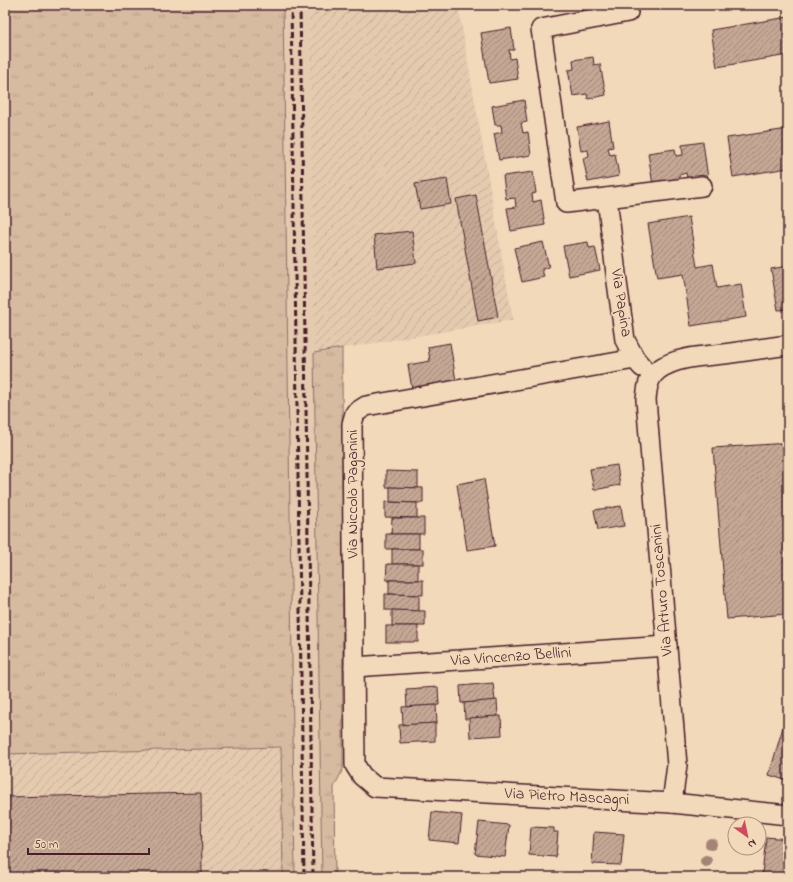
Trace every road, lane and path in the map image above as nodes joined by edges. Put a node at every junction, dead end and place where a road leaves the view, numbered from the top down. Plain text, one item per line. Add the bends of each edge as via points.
1 (628, 12) dead end
2 (702, 186) dead end
3 (607, 198) junction
4 (788, 344) edge
5 (635, 359) junction
6 (650, 378) junction
7 (667, 646) junction
8 (354, 667) junction
9 (354, 765) joint
10 (672, 803) junction
11 (788, 815) edge

1 - 3 street via 541,29 566,203
2 - 3 street
3 - 5 street, Via Papina via 625,340
4 - 6 street via 668,363
5 - 6 street, Via Papina
5 - 8 street, Via Niccolò Paganini via 366,406 355,413 352,424
6 - 7 street, Via Arturo Toscanini via 646,400
7 - 8 street, Via Vincenzo Bellini
7 - 10 street, Via Arturo Toscanini via 677,765
8 - 9 street, Via Niccolò Paganini
9 - 10 street, Via Pietro Mascagni via 375,787
10 - 11 street, Via Pietro Mascagni

